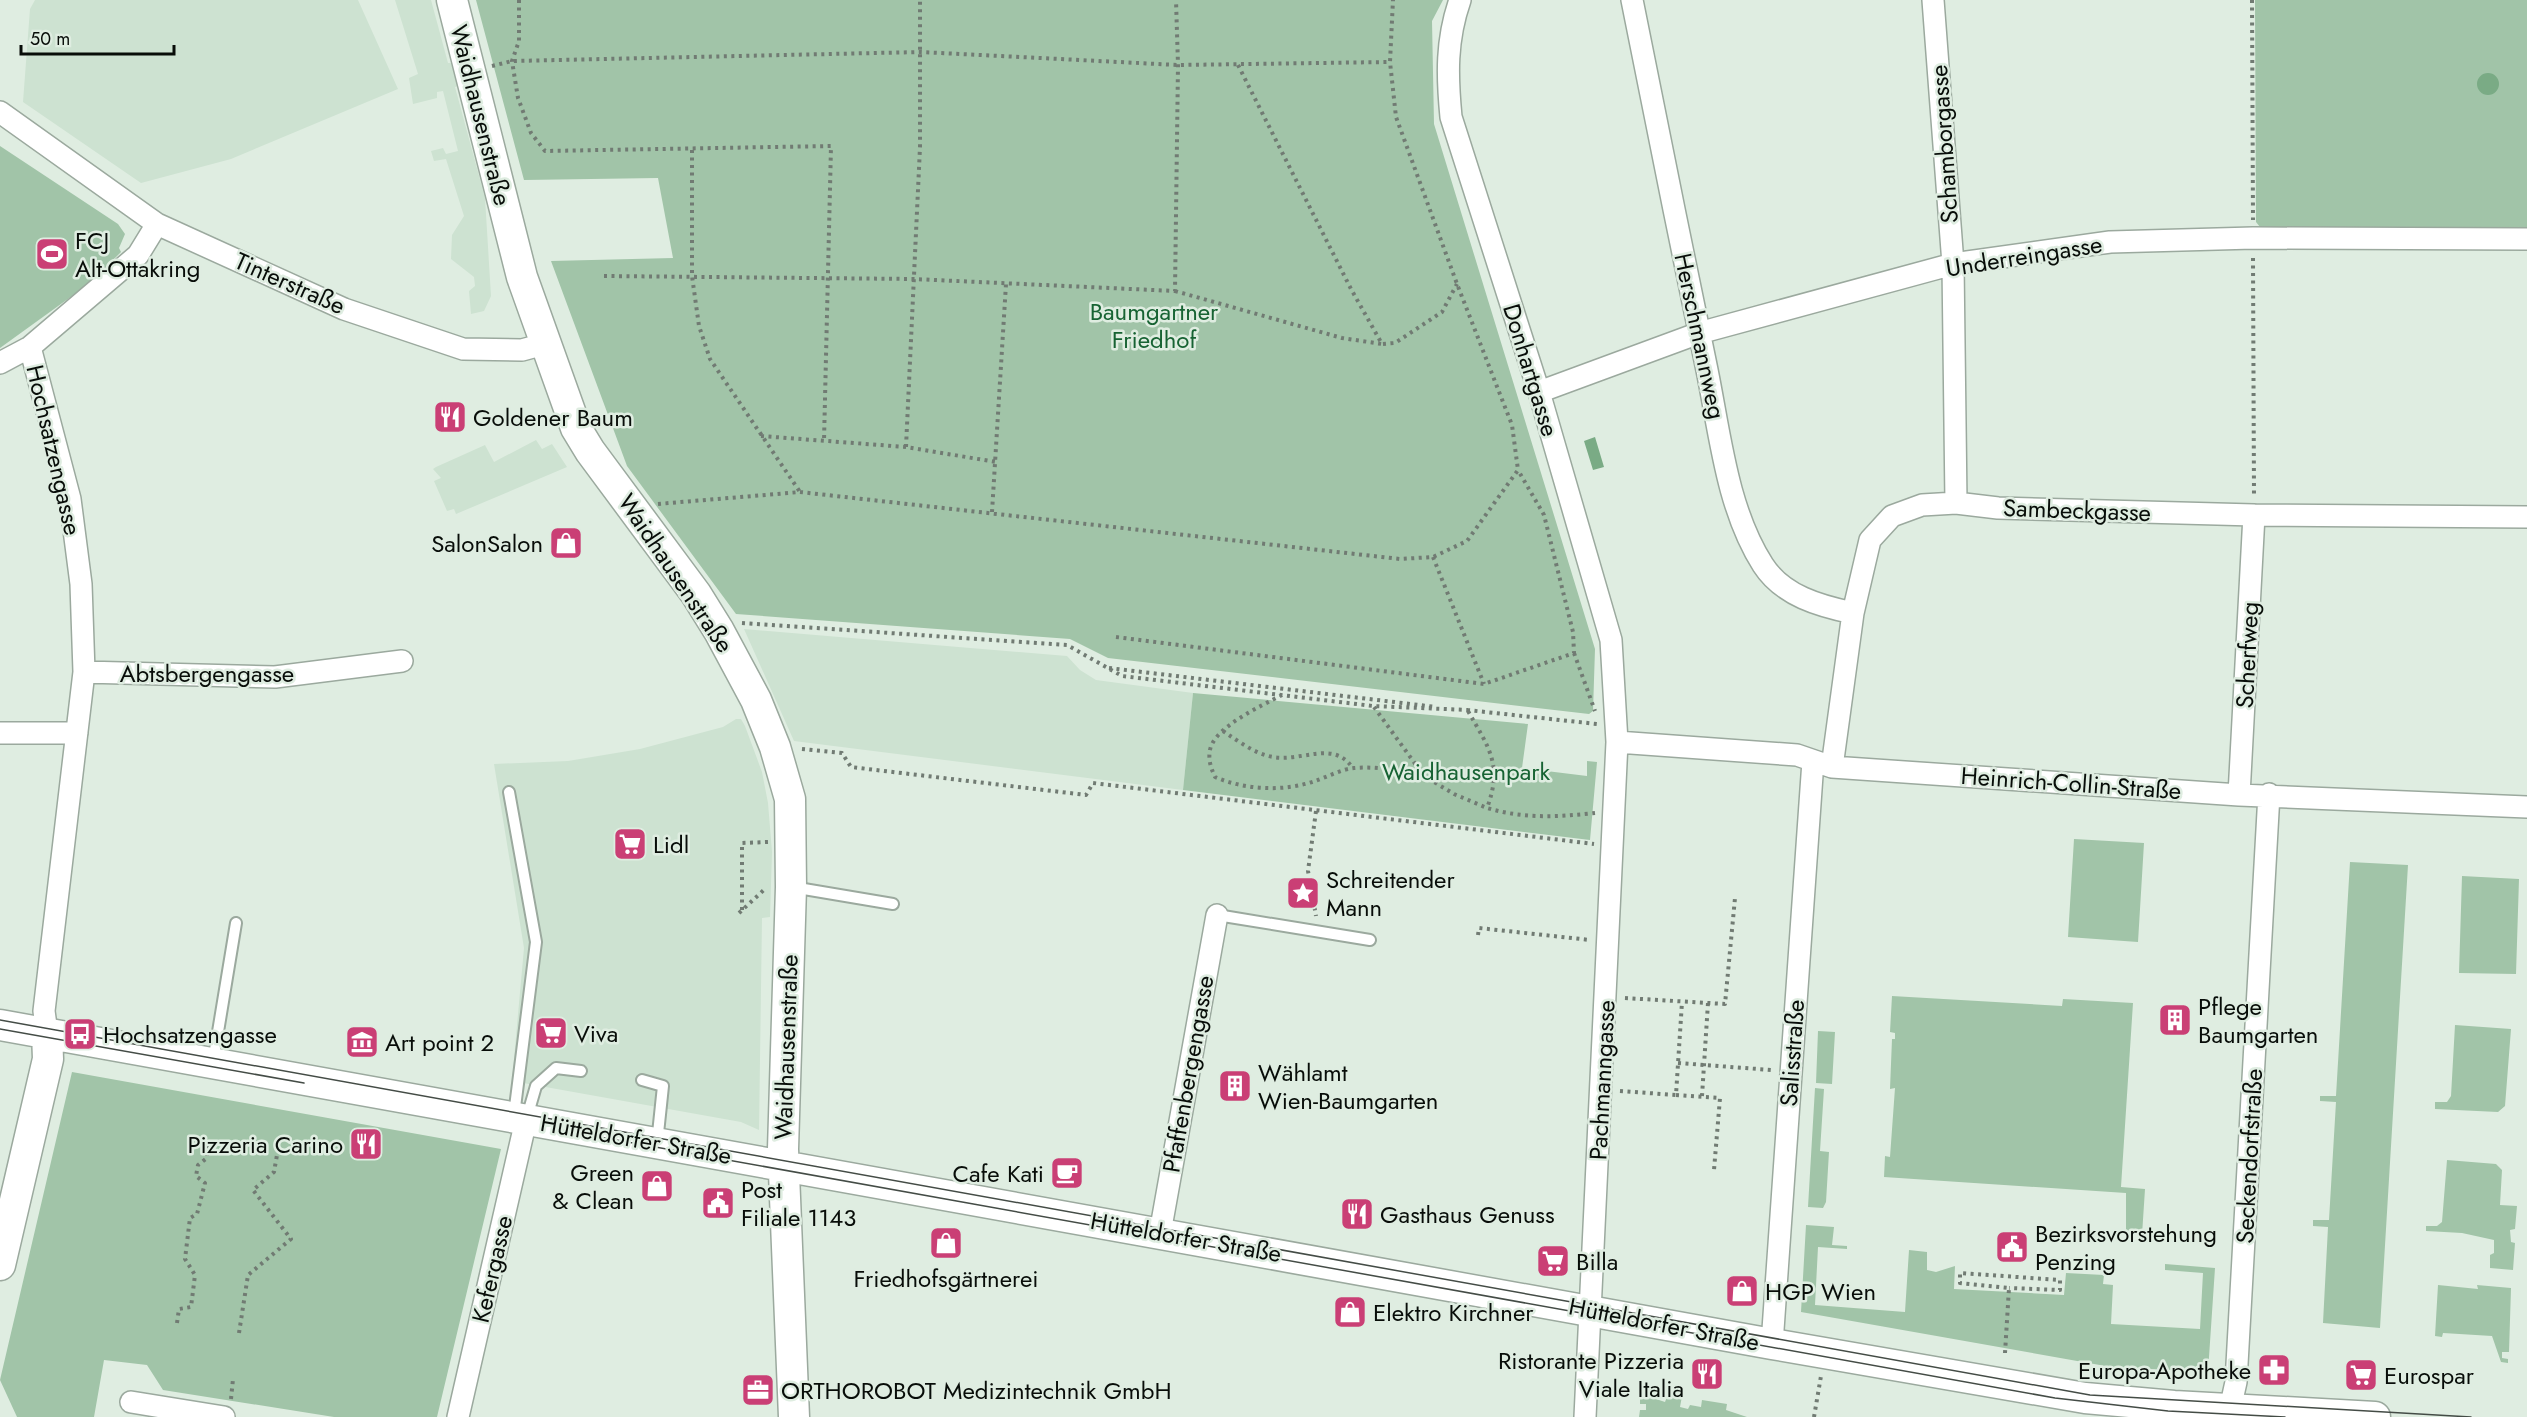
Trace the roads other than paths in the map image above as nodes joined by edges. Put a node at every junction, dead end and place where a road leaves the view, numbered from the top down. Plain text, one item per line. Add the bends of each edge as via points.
1 (452, 0) edge
2 (1460, 0) edge
3 (1632, 0) edge
4 (1933, 0) edge
5 (0, 112) edge
6 (157, 224) junction
7 (2527, 239) edge
8 (1953, 264) junction
9 (1699, 333) junction
10 (544, 344) junction
11 (30, 346) junction
12 (0, 363) edge
13 (1539, 392) junction
14 (1956, 503) junction
15 (2254, 515) junction
16 (2527, 517) edge
17 (1853, 613) junction
18 (402, 661) dead end
19 (84, 672) junction
20 (0, 733) edge
21 (77, 733) junction
22 (1617, 742) junction
23 (1822, 764) junction
24 (509, 792) dead end
25 (2269, 794) junction
26 (2239, 795) junction
27 (2527, 807) edge
28 (792, 887) junction
29 (893, 904) dead end
30 (1216, 915) joint
31 (236, 923) dead end
32 (1370, 940) dead end
33 (0, 1025) edge
34 (47, 1033) junction
35 (213, 1062) junction
36 (581, 1071) dead end
37 (642, 1080) dead end
38 (520, 1119) junction
39 (657, 1143) junction
40 (783, 1164) junction
41 (1160, 1233) junction
42 (0, 1265) edge
43 (1592, 1311) junction
44 (1772, 1344) junction
45 (131, 1402) dead end
46 (227, 1409) edge
47 (2229, 1413) edge
48 (459, 1417) edge
49 (794, 1417) edge
50 (1585, 1417) edge
51 (2375, 1417) edge

1 - 10 main road, Waidhausenstraße via 522,277
2 - 13 street, Donhartgasse via 1449,39 1451,117
3 - 9 street, Herschmannweg
4 - 8 street, Schamborgasse
5 - 6 street, Tinterstraße
6 - 10 street, Tinterstraße via 344,309 463,349 522,350
6 - 11 street via 138,255
7 - 8 street, Underreingasse via 2110,242
8 - 9 street, Underreingasse
8 - 14 street, Schamborgasse
9 - 13 street, Underreingasse
9 - 17 street, Herschmannweg via 1739,515 1764,568 1798,597
10 - 28 main road, Waidhausenstraße via 576,428 696,594 756,700 790,799
11 - 12 street
11 - 19 street, Hochsatzengasse via 70,499 81,584
13 - 22 street, Donhartgasse via 1611,640
14 - 15 street, Sambeckgasse via 1998,508
14 - 17 street, Sambeckgasse via 1922,505 1892,516 1870,540
15 - 16 street, Sambeckgasse
15 - 26 street, Scherfweg
17 - 23 street, Sambeckgasse
18 - 19 street, Abtsbergengasse via 274,677
19 - 21 street, Hochsatzengasse
20 - 21 street
21 - 34 street, Hochsatzengasse via 44,1011
22 - 23 street, Heinrich-Collin-Straße via 1797,755
22 - 43 street, Pachmanngasse
23 - 26 street, Heinrich-Collin-Straße
23 - 44 street, Salisstraße via 1790,1071
24 - 38 lane via 536,942
25 - 26 street, Heinrich-Collin-Straße
25 - 27 street, Heinrich-Collin-Straße
25 - 47 street, Seckendorfstraße via 2236,1382
28 - 29 lane
28 - 40 main road, Waidhausenstraße
30 - 32 lane
30 - 41 street, Pfaffenbergengasse
31 - 35 lane
33 - 34 main road, Hütteldorfer Straße
34 - 35 main road, Hütteldorfer Straße
34 - 42 main road, Hochsatzengasse via 48,1059
35 - 38 main road, Hütteldorfer Straße
36 - 38 lane via 556,1068 536,1086
37 - 39 lane via 663,1086
38 - 39 main road, Hütteldorfer Straße
38 - 48 street, Kefergasse
39 - 40 main road, Hütteldorfer Straße
40 - 41 main road, Hütteldorfer Straße
40 - 49 main road, Waidhausenstraße
41 - 43 main road, Hütteldorfer Straße
43 - 44 main road, Hütteldorfer Straße
43 - 50 street, Pachmanngasse
44 - 47 main road, Hütteldorfer Straße via 2085,1398
45 - 46 street
47 - 51 main road, Hütteldorfer Straße

